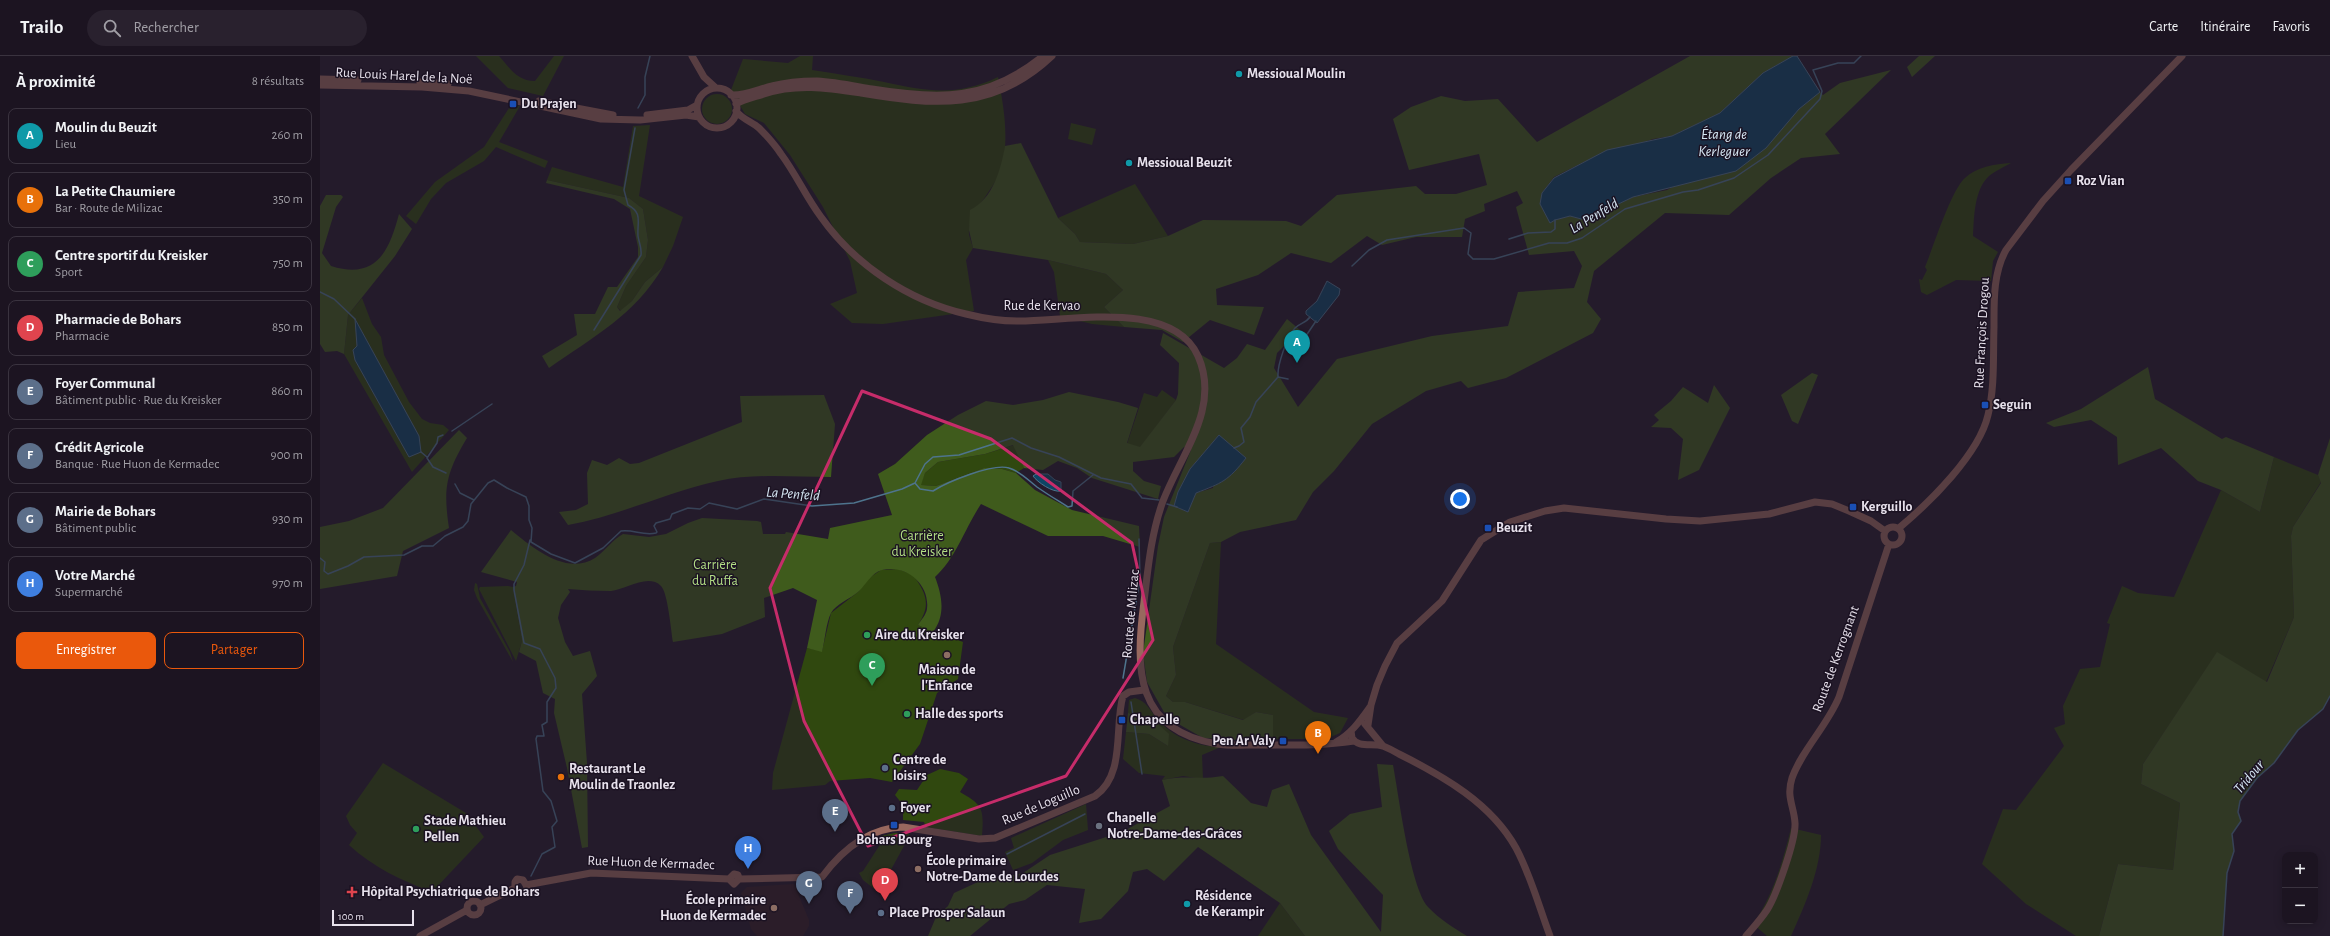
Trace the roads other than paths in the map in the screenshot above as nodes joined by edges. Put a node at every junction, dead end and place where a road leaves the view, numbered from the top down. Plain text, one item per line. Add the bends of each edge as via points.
1 (692, 56) edge
2 (1043, 56) edge
3 (1052, 56) edge
4 (2182, 56) edge
5 (704, 77) junction
6 (320, 79) edge
7 (320, 85) edge
8 (716, 88) junction
9 (704, 93) junction
10 (731, 95) junction
11 (697, 104) junction
12 (736, 108) junction
13 (699, 117) junction
14 (732, 121) junction
15 (752, 123) junction
16 (1163, 501) joint
17 (1899, 528) junction
18 (1885, 531) junction
19 (1889, 544) junction
20 (1144, 690) junction
21 (1371, 705) junction
22 (1359, 723) junction
23 (1368, 725) junction
24 (1351, 730) junction
25 (1372, 733) junction
26 (1354, 741) junction
27 (1365, 744) junction
28 (1331, 745) junction
29 (1383, 746) junction
30 (739, 879) joint
31 (420, 936) edge
32 (1550, 936) edge
33 (1746, 936) edge

1 - 5 main road
2 - 10 main road via 1004,82 954,96 918,96 818,81 773,85 742,95
3 - 12 main road via 1037,69 1010,85 967,100 918,102 808,87 774,90
4 - 17 main road, Rue François Drogou via 2071,170 2043,201 2006,250 1996,282 1992,388 1985,426 1978,443 1965,459 1920,510
5 - 8 main road
5 - 9 main road
6 - 11 main road, Rue Louis Harel de la Noë via 456,84 624,116 688,110
7 - 13 main road, Rue Louis Harel de la Noë via 422,87 469,91 601,119 640,120 686,115
8 - 9 main road
8 - 10 main road
9 - 11 main road
10 - 12 main road
11 - 13 main road
12 - 14 main road
12 - 15 main road, Rue de Kervao
13 - 14 main road via 713,127 725,126
14 - 15 main road
15 - 16 main road, Rue de Kervao via 781,154 814,208 834,234 875,272 910,294 965,314 1016,321 1134,318 1154,322 1182,336 1199,358 1205,388 1203,411 1198,428
16 - 20 main road, Route de Milizac via 1152,537 1142,611 1139,662
17 - 18 main road via 1890,527
17 - 19 main road via 1903,536 1901,540 1898,544
18 - 19 main road via 1884,538
18 - 21 main road via 1849,511 1832,504 1815,502 1769,514 1700,521 1564,508 1510,522 1481,540 1442,601 1397,643 1385,666
19 - 33 main road, Route de Kerrognant via 1839,697 1828,720 1798,764 1792,779 1789,799 1795,824 1789,853 1772,900
20 - 28 main road, Route de Milizac via 1157,712 1169,723 1198,739 1219,744
20 - 30 main road, Rue de Loguillo via 1129,692 1123,696 1114,769 1105,788 1095,796 995,838 979,839 903,827 869,833 855,842 822,877
21 - 22 main road
21 - 23 main road
22 - 23 main road
22 - 24 main road
23 - 25 main road
24 - 26 main road
24 - 28 main road
25 - 27 main road
25 - 29 main road
26 - 27 main road
26 - 28 main road, Route de Milizac
27 - 29 main road
29 - 32 main road via 1446,780 1471,797 1492,816 1515,847
30 - 31 main road, Rue Huon de Kermadec via 738,875 734,874 729,879 591,873 526,885 523,880 517,880 514,888 480,905 476,901 471,901 467,910

